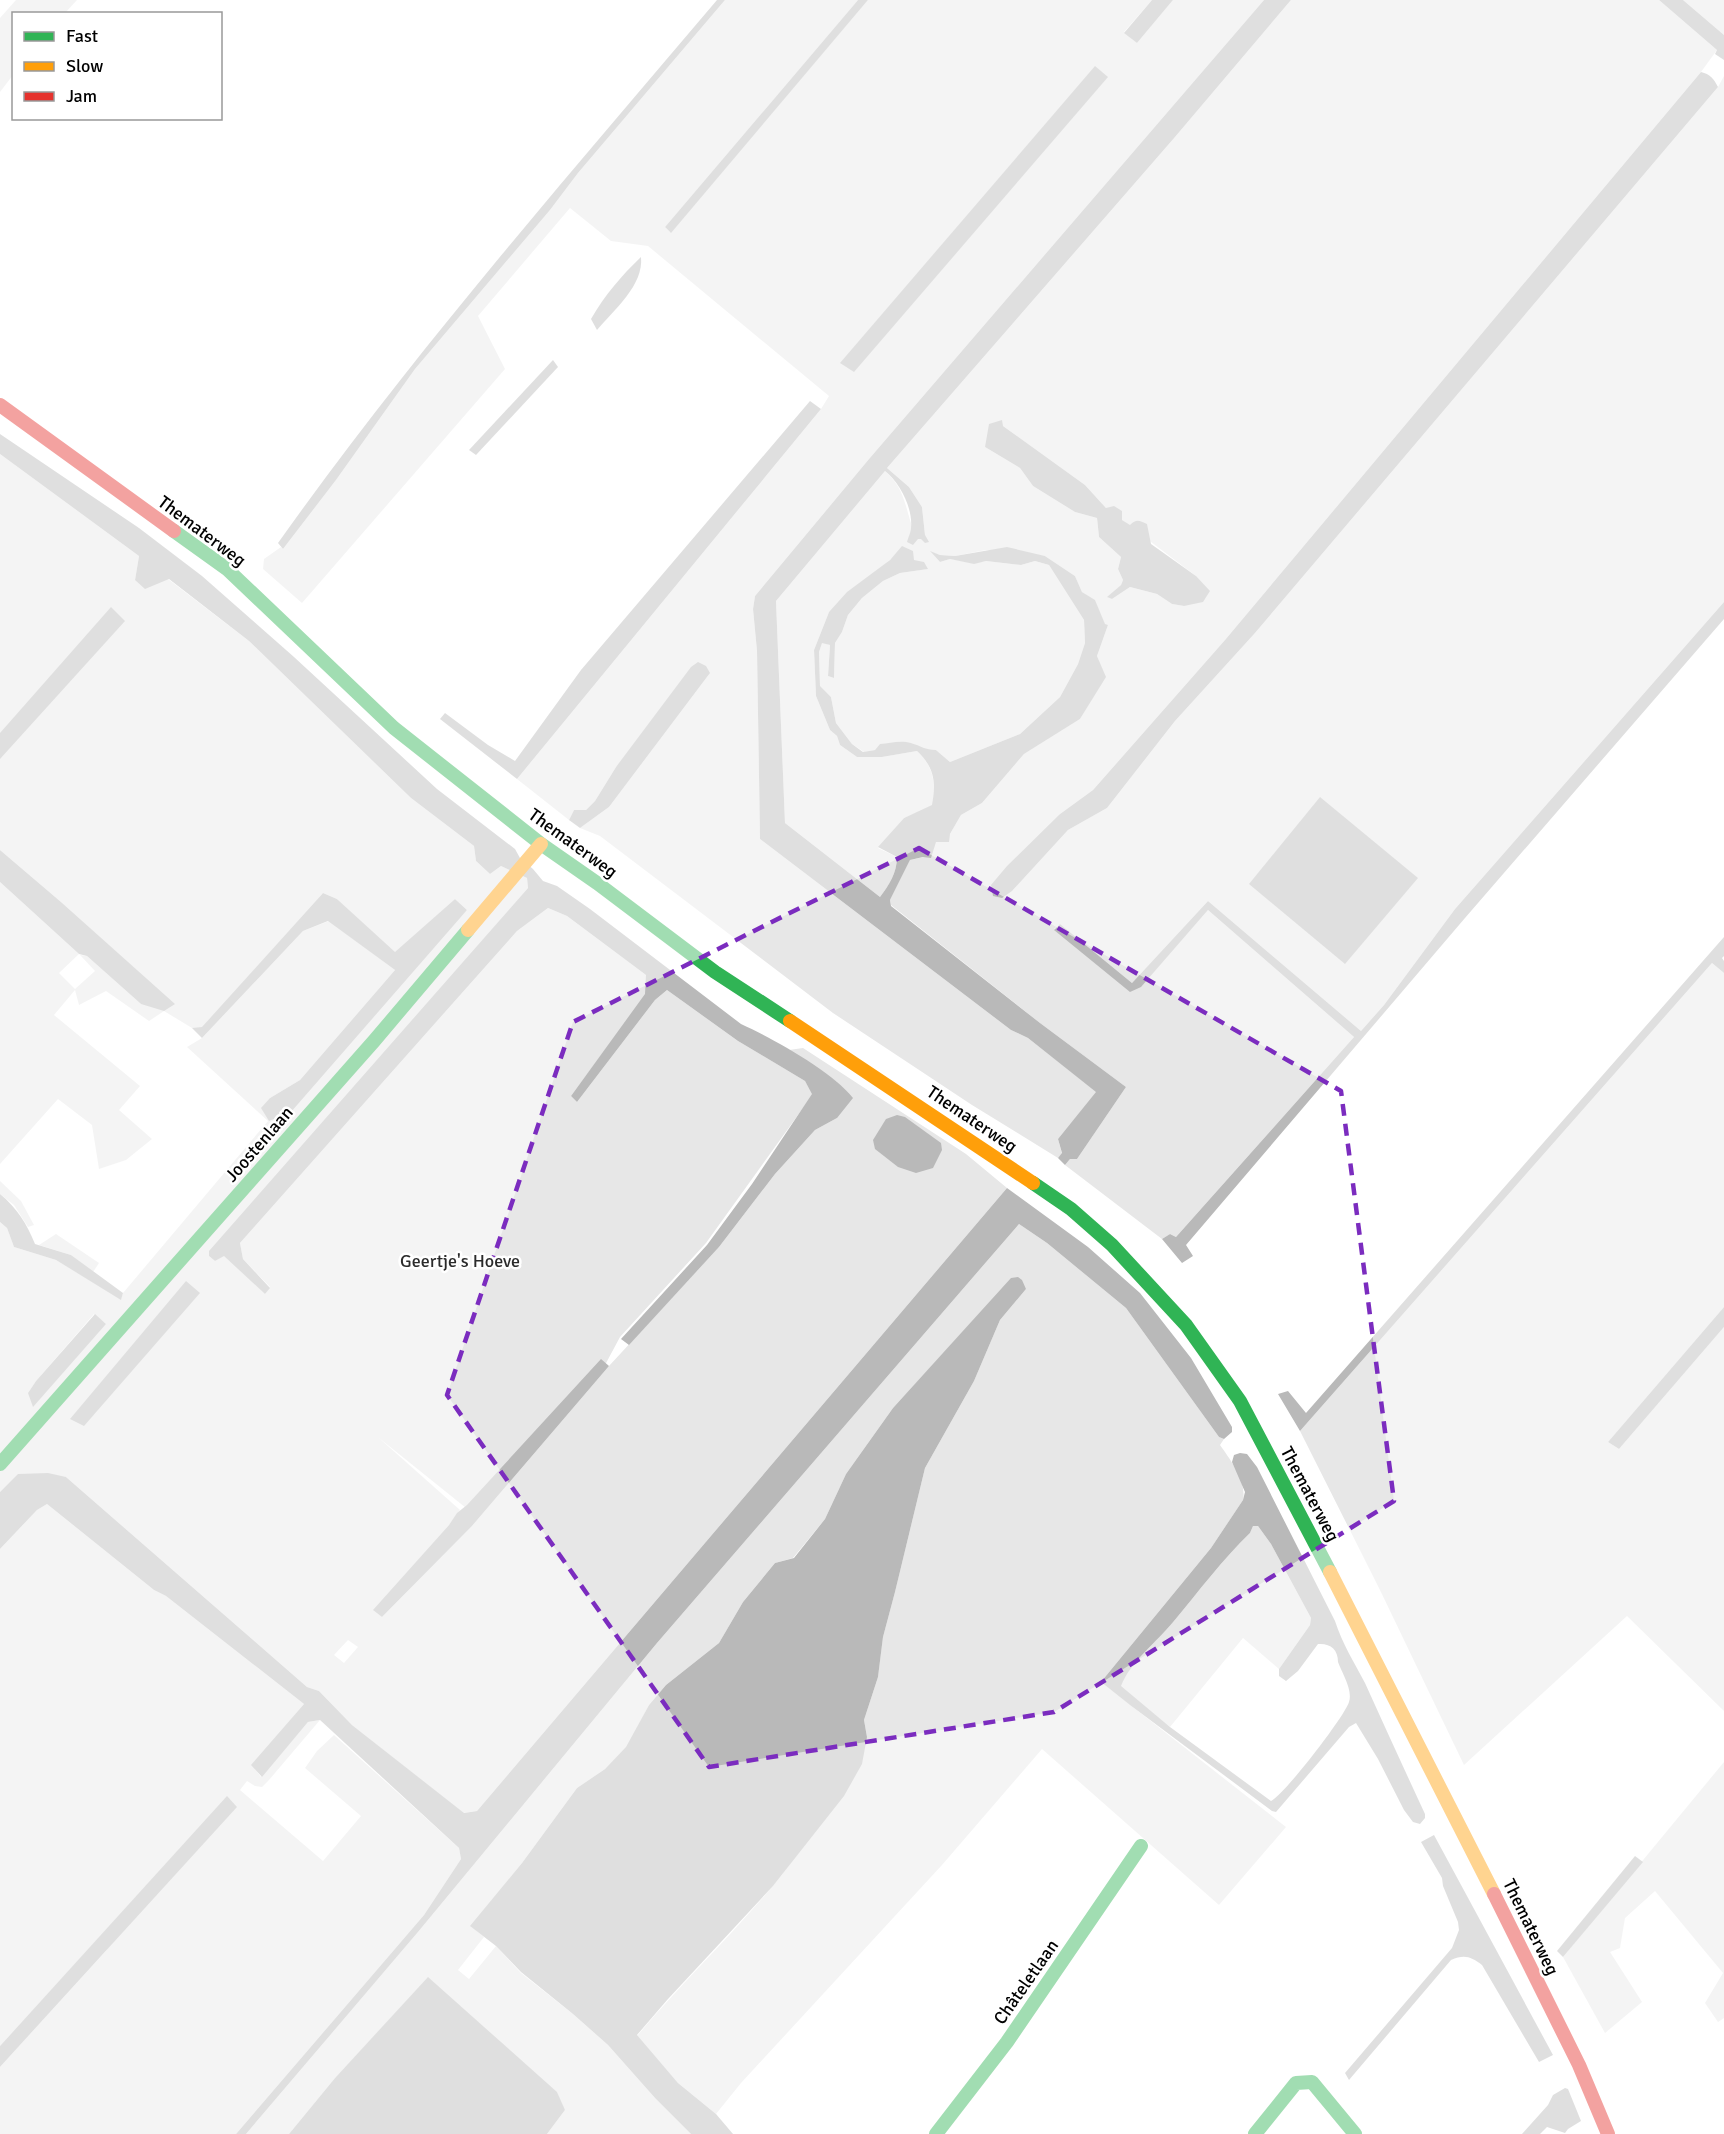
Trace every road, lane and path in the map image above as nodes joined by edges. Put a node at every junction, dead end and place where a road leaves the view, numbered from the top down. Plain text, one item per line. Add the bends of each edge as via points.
1 (0, 405) edge
2 (541, 844) junction
3 (0, 1464) edge
4 (1141, 1846) dead end
5 (936, 2134) edge
6 (1255, 2134) edge
7 (1355, 2134) edge
8 (1608, 2134) edge

1 - 2 street, Thematerweg via 227,569 394,728
2 - 3 street, Joostenlaan via 374,1041
2 - 8 street, Thematerweg via 716,972 1071,1209 1112,1245 1186,1325 1239,1401 1283,1481 1526,1957
4 - 5 street, Châteletlaan via 1007,2042
6 - 7 street via 1296,2083 1312,2082

